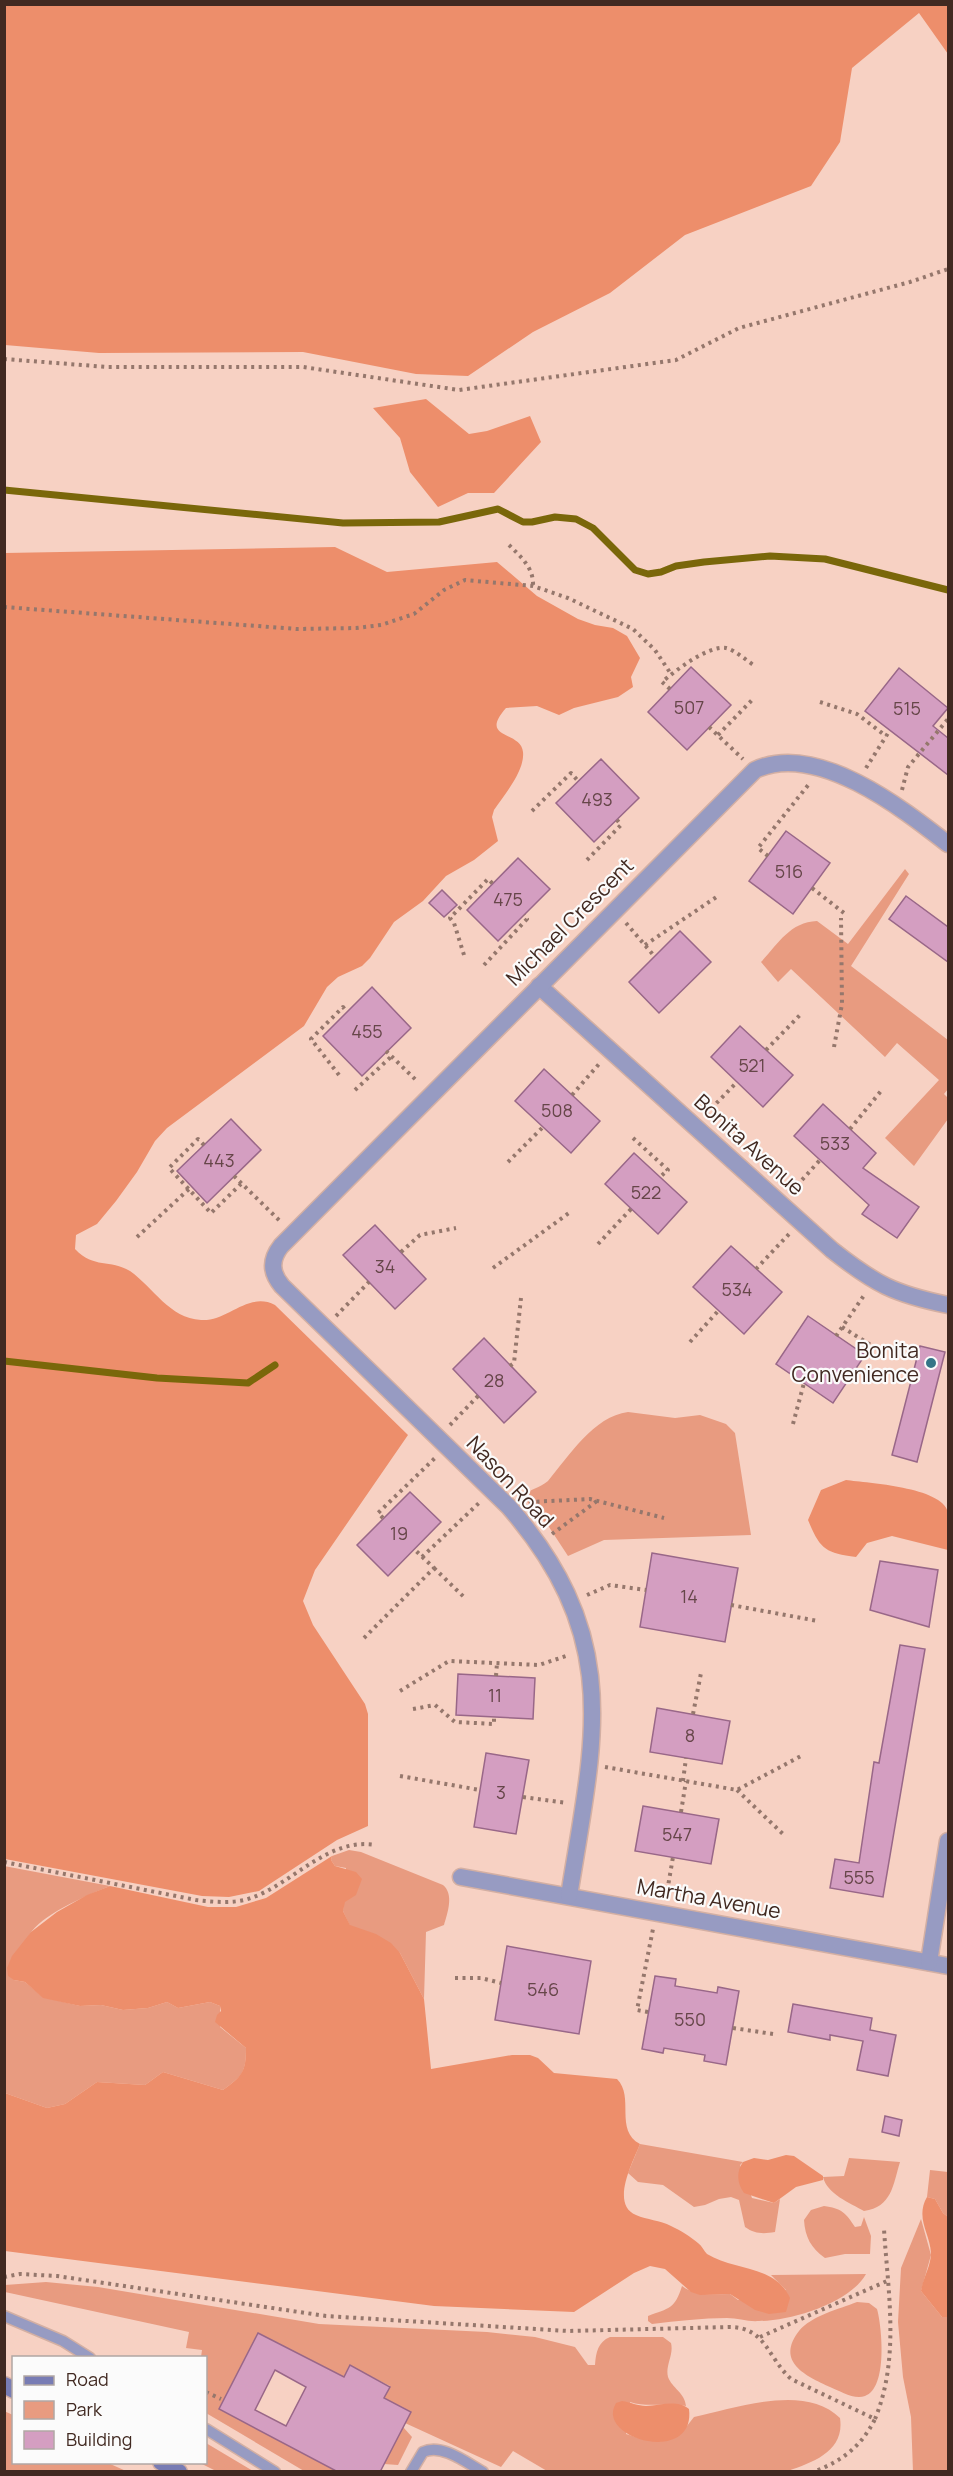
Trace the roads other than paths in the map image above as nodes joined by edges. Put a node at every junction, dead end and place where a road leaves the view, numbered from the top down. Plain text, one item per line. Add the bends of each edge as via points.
1 (948, 844) edge
2 (539, 986) junction
3 (273, 1265) joint
4 (948, 1305) edge
5 (948, 1841) edge
6 (461, 1876) dead end
7 (569, 1896) junction
8 (929, 1962) junction
9 (948, 1966) edge
10 (4, 2316) edge
11 (87, 2356) edge
12 (207, 2430) edge
13 (163, 2464) edge
14 (179, 2472) edge
15 (275, 2472) edge
16 (411, 2472) edge
17 (483, 2472) edge

1 - 2 street, Michael Crescent via 897,806 822,768 792,762 765,765 755,770
2 - 3 street, Michael Crescent via 293,1234 278,1251
2 - 4 street, Bonita Avenue via 832,1250 874,1281 903,1295
3 - 7 street, Nason Road via 282,1287 505,1503 553,1566 571,1602 586,1650 593,1717 590,1765
5 - 8 street
6 - 7 street, Martha Avenue
7 - 8 street, Martha Avenue
8 - 9 street, Martha Avenue
10 - 11 lane via 63,2341
12 - 15 lane
13 - 14 main road
16 - 17 lane via 423,2452 434,2449

